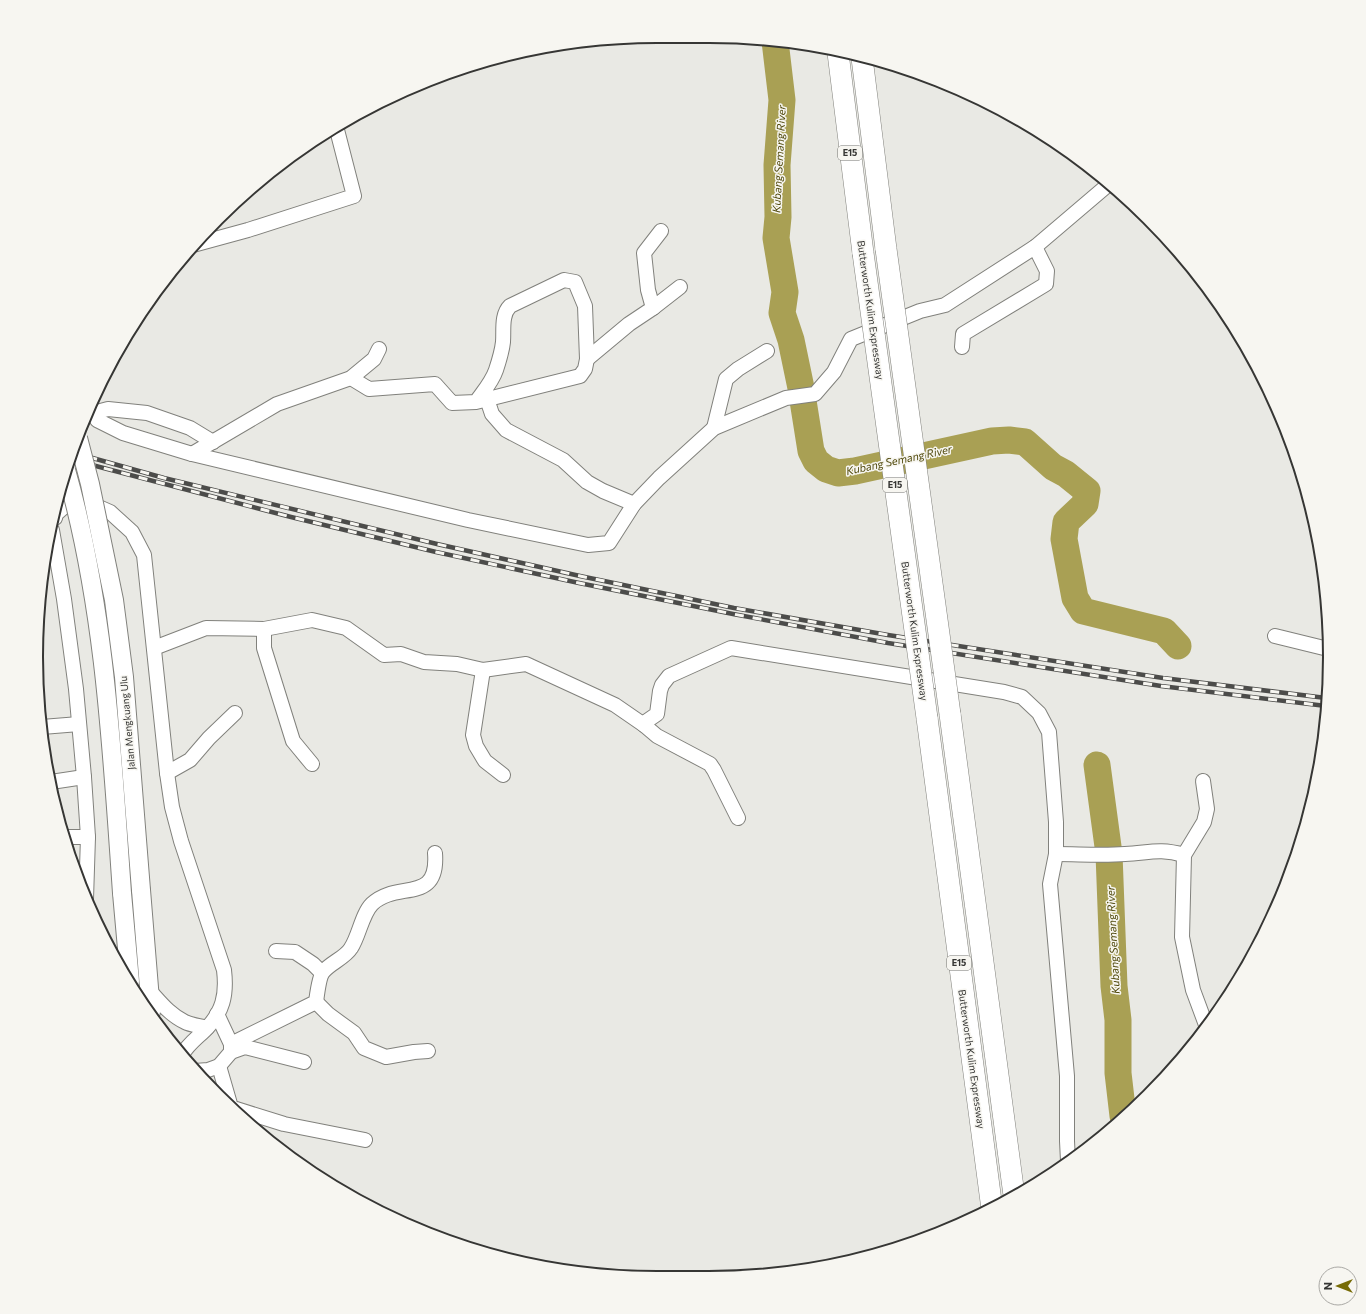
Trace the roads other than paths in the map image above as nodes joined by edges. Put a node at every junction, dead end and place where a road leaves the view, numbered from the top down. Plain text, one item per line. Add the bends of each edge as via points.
1 (839, 57) edge
2 (863, 63) edge
3 (338, 133) edge
4 (1105, 188) edge
5 (661, 231) dead end
6 (206, 241) edge
7 (1035, 247) junction
8 (680, 287) dead end
9 (653, 308) junction
10 (962, 347) dead end
11 (379, 349) dead end
12 (767, 351) dead end
13 (587, 358) junction
14 (351, 378) junction
15 (482, 400) junction
16 (95, 412) edge
17 (93, 414) edge
18 (714, 428) junction
19 (213, 442) junction
20 (81, 448) edge
21 (192, 454) junction
22 (69, 482) edge
23 (634, 504) junction
24 (61, 509) edge
25 (51, 562) edge
26 (264, 629) junction
27 (1275, 636) dead end
28 (154, 648) junction
29 (1323, 648) edge
30 (483, 670) junction
31 (235, 713) dead end
32 (79, 724) junction
33 (644, 725) junction
34 (47, 727) edge
35 (312, 764) dead end
36 (167, 774) junction
37 (503, 775) dead end
38 (84, 777) junction
39 (56, 781) edge
40 (1203, 781) dead end
41 (738, 818) dead end
42 (71, 837) edge
43 (88, 837) junction
44 (435, 853) dead end
45 (1056, 854) junction
46 (1184, 855) junction
47 (87, 883) edge
48 (276, 951) dead end
49 (129, 970) edge
50 (322, 973) junction
51 (149, 990) junction
52 (316, 1002) junction
53 (150, 1004) edge
54 (217, 1014) junction
55 (1204, 1020) edge
56 (207, 1028) junction
57 (231, 1048) junction
58 (185, 1049) edge
59 (428, 1051) dead end
60 (304, 1062) dead end
61 (219, 1066) junction
62 (203, 1070) edge
63 (227, 1095) edge
64 (244, 1112) edge
65 (365, 1140) dead end
66 (1068, 1155) edge
67 (1013, 1190) edge
68 (991, 1202) edge

1 - 68 highway, Butterworth Kulim Expressway / E15, bridge
2 - 67 highway, E15, bridge
3 - 6 street via 354,196
4 - 7 street
5 - 9 street via 644,253 648,290
7 - 10 street via 1047,271 1046,284 963,334
7 - 18 street via 945,305 920,311 851,338 834,372 815,394 786,398
8 - 9 street
9 - 13 street
11 - 14 street via 374,359
12 - 18 street via 726,379
13 - 15 street via 585,369 580,376
13 - 15 street via 585,306 575,282 564,280 510,306 507,310 496,369
14 - 15 street via 369,389 435,384 452,403
14 - 19 street via 277,404
15 - 23 street via 506,430 562,460 587,482
16 - 19 street via 108,409 147,413 190,428
17 - 21 street via 97,420 123,433
18 - 23 street
19 - 21 street
20 - 51 main road, Jalan Mengkuang Ulu, bridge via 114,600 124,677
21 - 23 street via 588,546 609,543
22 - 49 main road, Jalan Mengkuang Ulu, bridge via 95,602 111,737
24 - 28 street via 85,501 110,512 132,532 144,555
25 - 32 street via 64,599
26 - 28 street via 206,628
26 - 30 street via 312,620 346,628 384,655 401,654 424,662 457,664
26 - 35 street via 264,648 293,741
27 - 29 street
28 - 36 street
30 - 33 street via 526,664 615,705
30 - 37 street via 473,735 485,761
31 - 36 street via 190,760
32 - 34 street
32 - 38 street
33 - 41 street via 657,736 710,764
33 - 45 street via 644,722 657,714 660,691 669,676 731,648 1022,697 1039,713 1049,732
36 - 54 street via 181,842 224,970 224,1000
38 - 39 street
38 - 43 street
40 - 46 street via 1207,809 1204,822
42 - 43 street
43 - 47 street
44 - 50 street via 434,873 428,884 389,894 371,904 351,949
45 - 46 street via 1125,854 1151,850
45 - 66 street via 1050,884 1067,1076
46 - 55 street via 1182,937 1193,990
48 - 50 street via 295,952
50 - 52 street
51 - 53 main road, Jalan Mengkuang Ulu
51 - 56 street via 173,1015 186,1023
52 - 57 street
52 - 59 street via 354,1033 364,1048 386,1057
54 - 56 street
54 - 57 street
56 - 58 street
57 - 60 street via 245,1047
57 - 61 street
61 - 62 street
61 - 63 street
64 - 65 street via 284,1124

